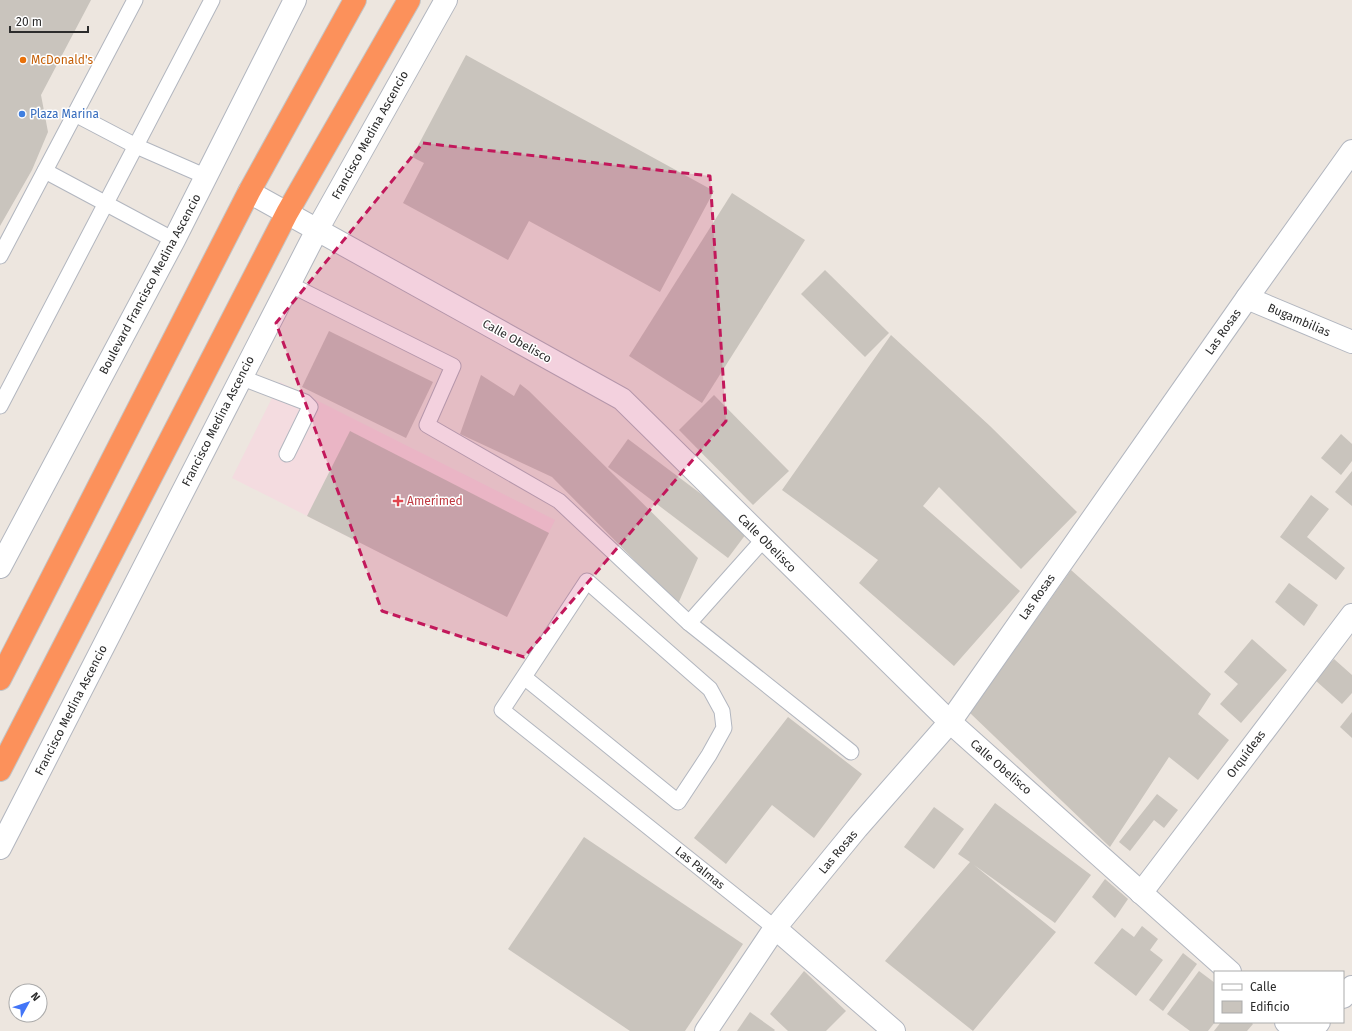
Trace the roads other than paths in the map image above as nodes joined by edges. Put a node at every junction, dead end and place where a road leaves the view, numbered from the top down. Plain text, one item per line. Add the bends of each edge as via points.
1 (136, 0) edge
2 (212, 0) edge
3 (295, 0) edge
4 (355, 0) edge
5 (409, 0) edge
6 (446, 0) edge
7 (75, 114) junction
8 (136, 146) junction
9 (1352, 151) edge
10 (45, 171) junction
11 (207, 177) junction
12 (249, 192) junction
13 (105, 204) junction
14 (287, 213) junction
15 (317, 230) junction
16 (174, 240) junction
17 (0, 256) edge
18 (289, 284) junction
19 (1246, 298) junction
20 (1352, 342) edge
21 (240, 378) junction
22 (0, 406) edge
23 (287, 454) dead end
24 (6, 540) edge
25 (763, 540) junction
26 (0, 566) edge
27 (1352, 615) edge
28 (689, 623) junction
29 (524, 677) junction
30 (0, 679) edge
31 (950, 722) junction
32 (851, 752) dead end
33 (0, 770) edge
34 (0, 848) edge
35 (1141, 892) junction
36 (775, 928) junction
37 (1229, 971) edge
38 (1352, 987) edge
39 (1344, 996) edge
40 (1287, 1023) edge
41 (1318, 1023) edge
42 (706, 1031) edge
43 (894, 1031) edge
44 (1296, 1031) edge
45 (1311, 1031) edge

1 - 7 lane
2 - 8 lane
3 - 11 street, Boulevard Francisco Medina Ascencio
4 - 12 highway
5 - 14 highway
6 - 15 street, Francisco Medina Ascencio
7 - 8 lane
7 - 10 lane
8 - 11 lane
8 - 13 lane
9 - 19 street, Las Rosas
10 - 13 lane
10 - 17 lane
11 - 16 street, Boulevard Francisco Medina Ascencio
12 - 14 street, Calle Obelisco
12 - 30 highway
13 - 16 lane
13 - 22 lane
14 - 15 street, Calle Obelisco
14 - 33 highway
15 - 18 street, Francisco Medina Ascencio
15 - 25 street, Calle Obelisco via 622,399
16 - 24 street, Boulevard Francisco Medina Ascencio
18 - 21 street, Francisco Medina Ascencio
18 - 28 lane via 453,366 427,425 559,501
19 - 20 street, Bugambilias
19 - 31 street, Las Rosas
21 - 23 lane via 305,402 310,407
21 - 34 street, Francisco Medina Ascencio
24 - 26 street, Boulevard Francisco Medina Ascencio
25 - 28 lane
25 - 31 street, Calle Obelisco
27 - 35 street, Orquídeas
28 - 32 lane
29 - 29 lane via 587,581 710,689 722,711 724,728 678,802
29 - 36 lane, Las Palmas via 502,710
31 - 35 street, Calle Obelisco
31 - 36 street, Las Rosas via 857,828
35 - 37 street, Calle Obelisco
36 - 42 street, Las Rosas
36 - 43 street, Las Palmas
38 - 39 street
40 - 44 street
41 - 45 street

